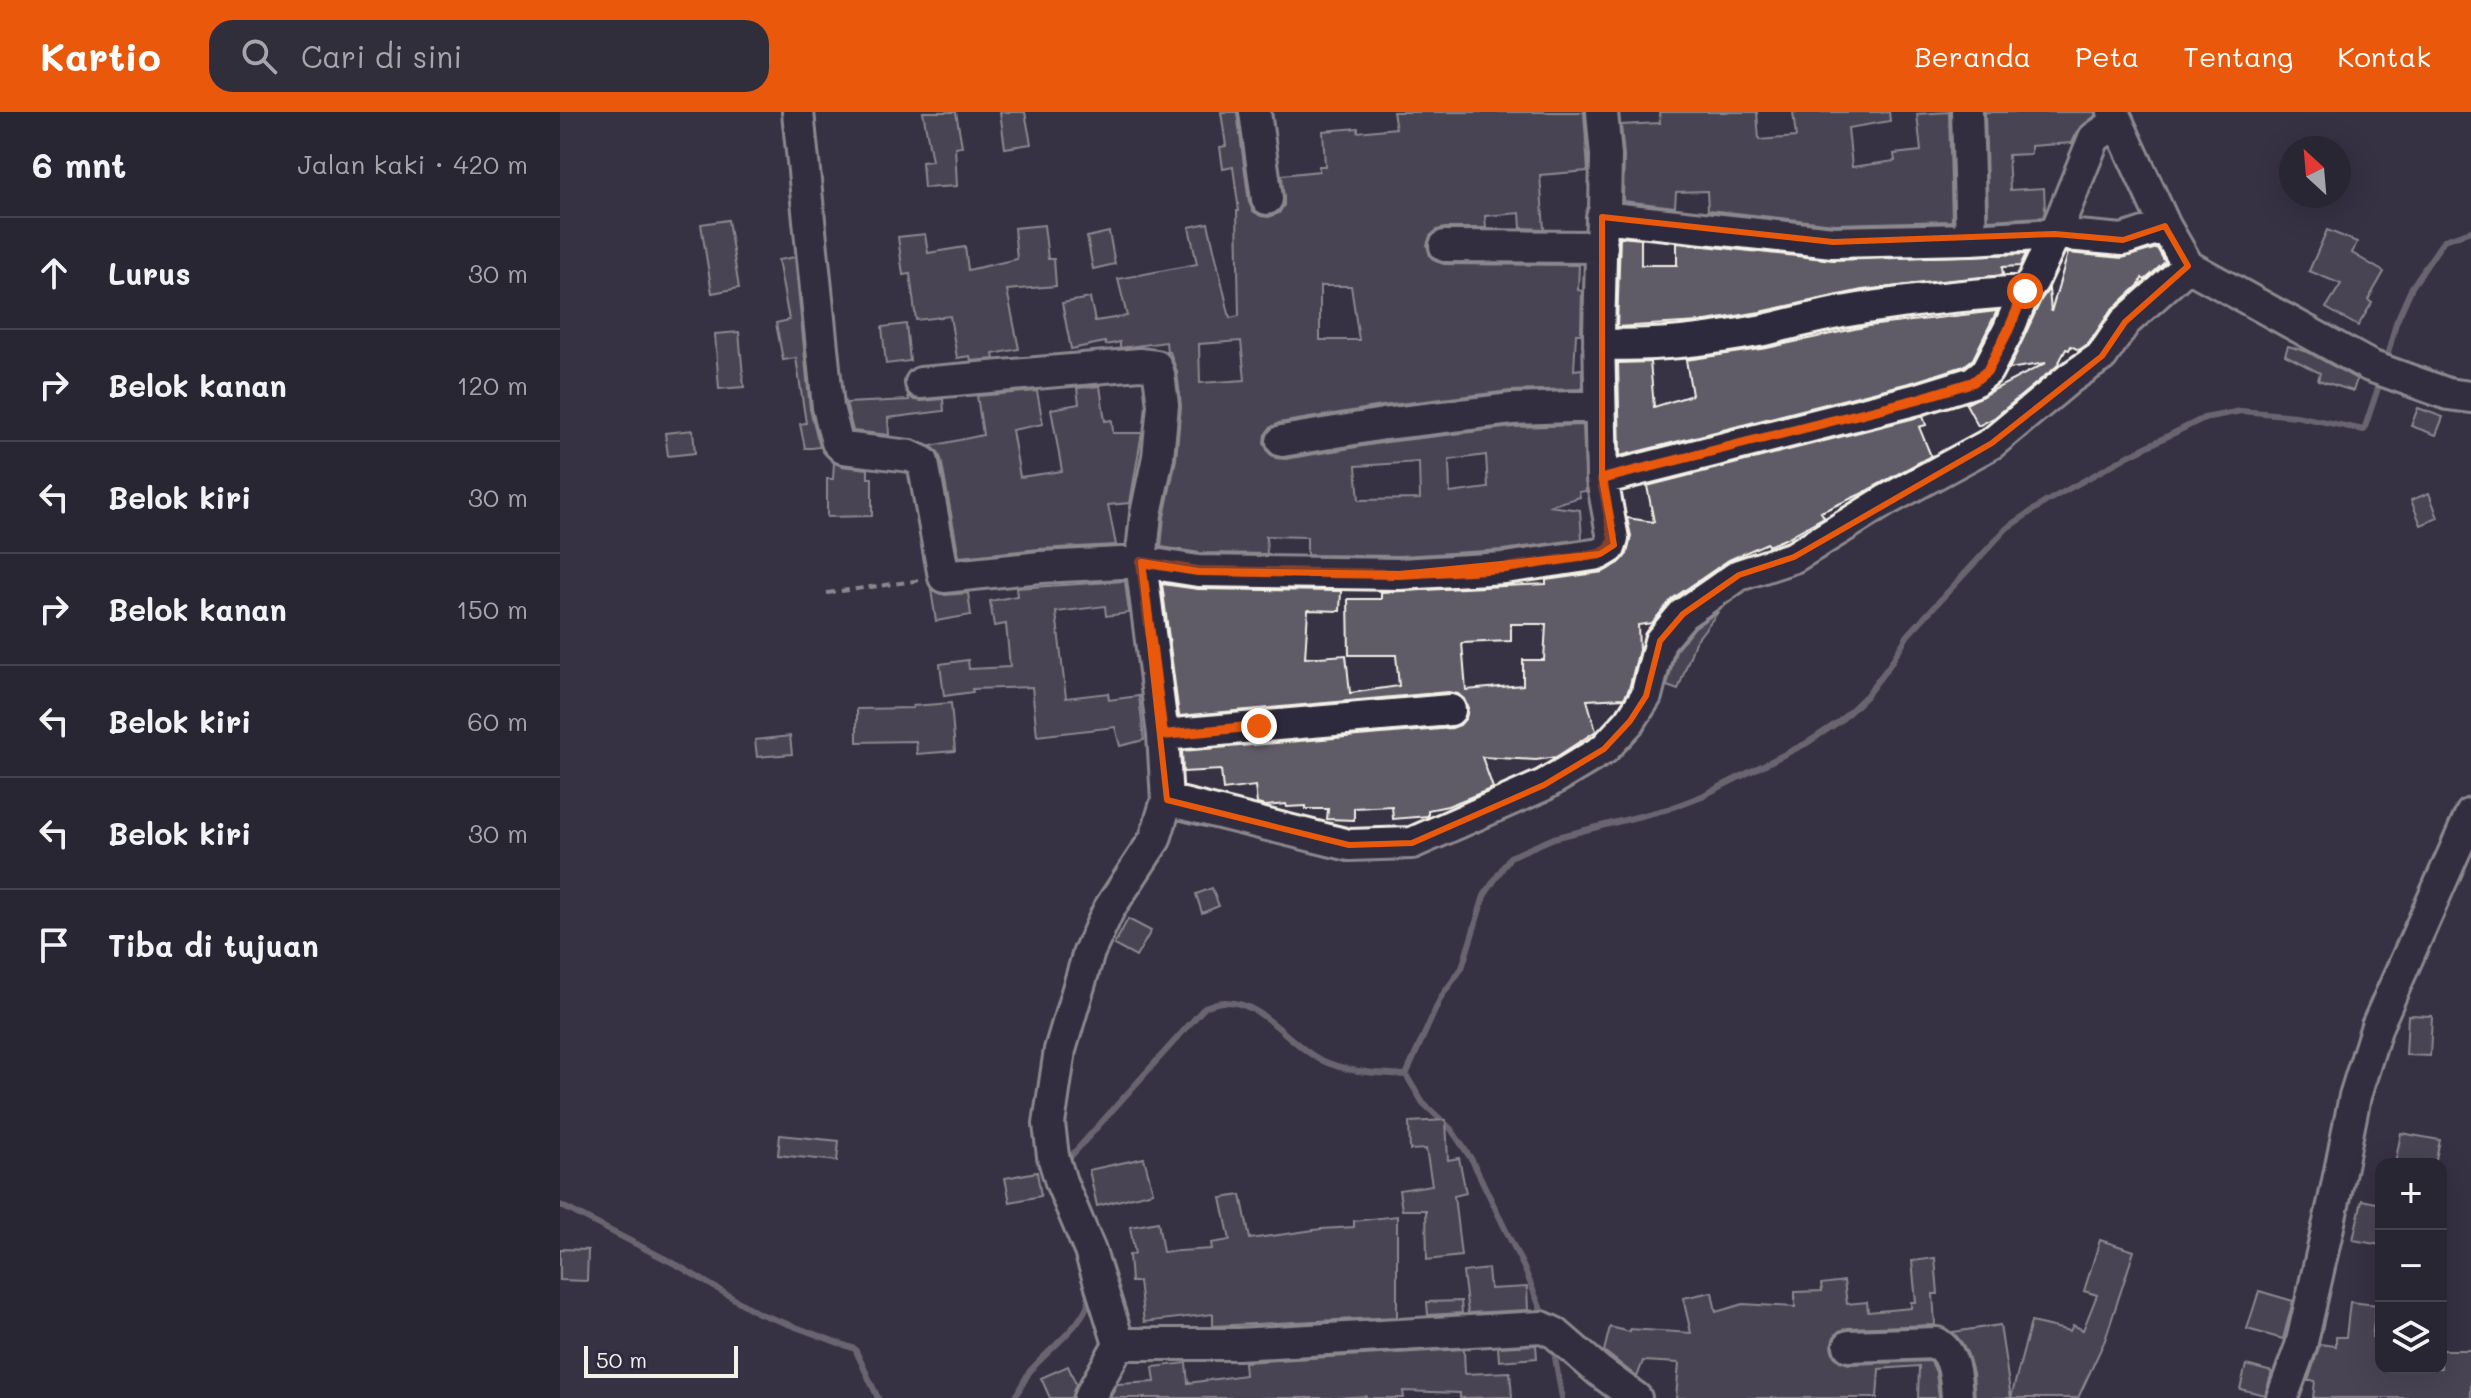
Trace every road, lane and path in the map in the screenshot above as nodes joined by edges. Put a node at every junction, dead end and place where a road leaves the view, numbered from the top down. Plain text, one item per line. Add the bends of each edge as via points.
1 (798, 112) edge
2 (1255, 112) edge
3 (1602, 112) edge
4 (1967, 112) edge
5 (2115, 117) edge
6 (1267, 199) dead end
7 (1602, 232) junction
8 (2050, 235) junction
9 (1971, 239) junction
10 (1445, 246) dead end
11 (2177, 246) junction
12 (2025, 291) junction
13 (1599, 344) junction
14 (921, 383) dead end
15 (2471, 397) edge
16 (1600, 406) junction
17 (1282, 441) dead end
18 (1602, 479) junction
19 (1141, 562) junction
20 (944, 577) junction
21 (827, 593) dead end
22 (1450, 710) dead end
23 (1163, 735) junction
24 (1167, 800) junction
25 (2471, 814) edge
26 (1119, 1344) junction
27 (1849, 1346) dead end
28 (1089, 1398) edge
29 (1636, 1398) edge
30 (1957, 1398) edge
31 (2282, 1398) edge

1 - 20 street via 828,407 837,442 843,448 923,462
2 - 6 street
3 - 7 street
4 - 9 street
5 - 8 street via 2094,138
5 - 11 street
7 - 9 street via 1833,242
7 - 10 street
7 - 13 street
8 - 9 street
8 - 11 street
8 - 12 street
11 - 15 street via 2370,366
11 - 24 street via 2102,356 1992,443 1794,557 1739,575 1683,614 1660,641 1646,696 1630,721 1604,749 1544,785 1412,843 1349,845
12 - 13 street via 1841,312 1700,340
12 - 18 street via 1987,371 1973,382
13 - 16 street
14 - 19 street via 1156,366 1163,405
16 - 17 street via 1512,409
16 - 18 street
18 - 19 street via 1613,539 1600,554 1505,568 1400,574 1198,571
19 - 20 street
19 - 23 street
20 - 21 path
22 - 23 street
23 - 24 street
24 - 26 street via 1155,839 1109,909 1089,952 1060,1050 1049,1124 1057,1169
25 - 31 street via 2377,1026 2355,1096 2301,1346
26 - 28 street
26 - 29 street via 1238,1344 1542,1327
27 - 30 street via 1937,1343 1950,1356

